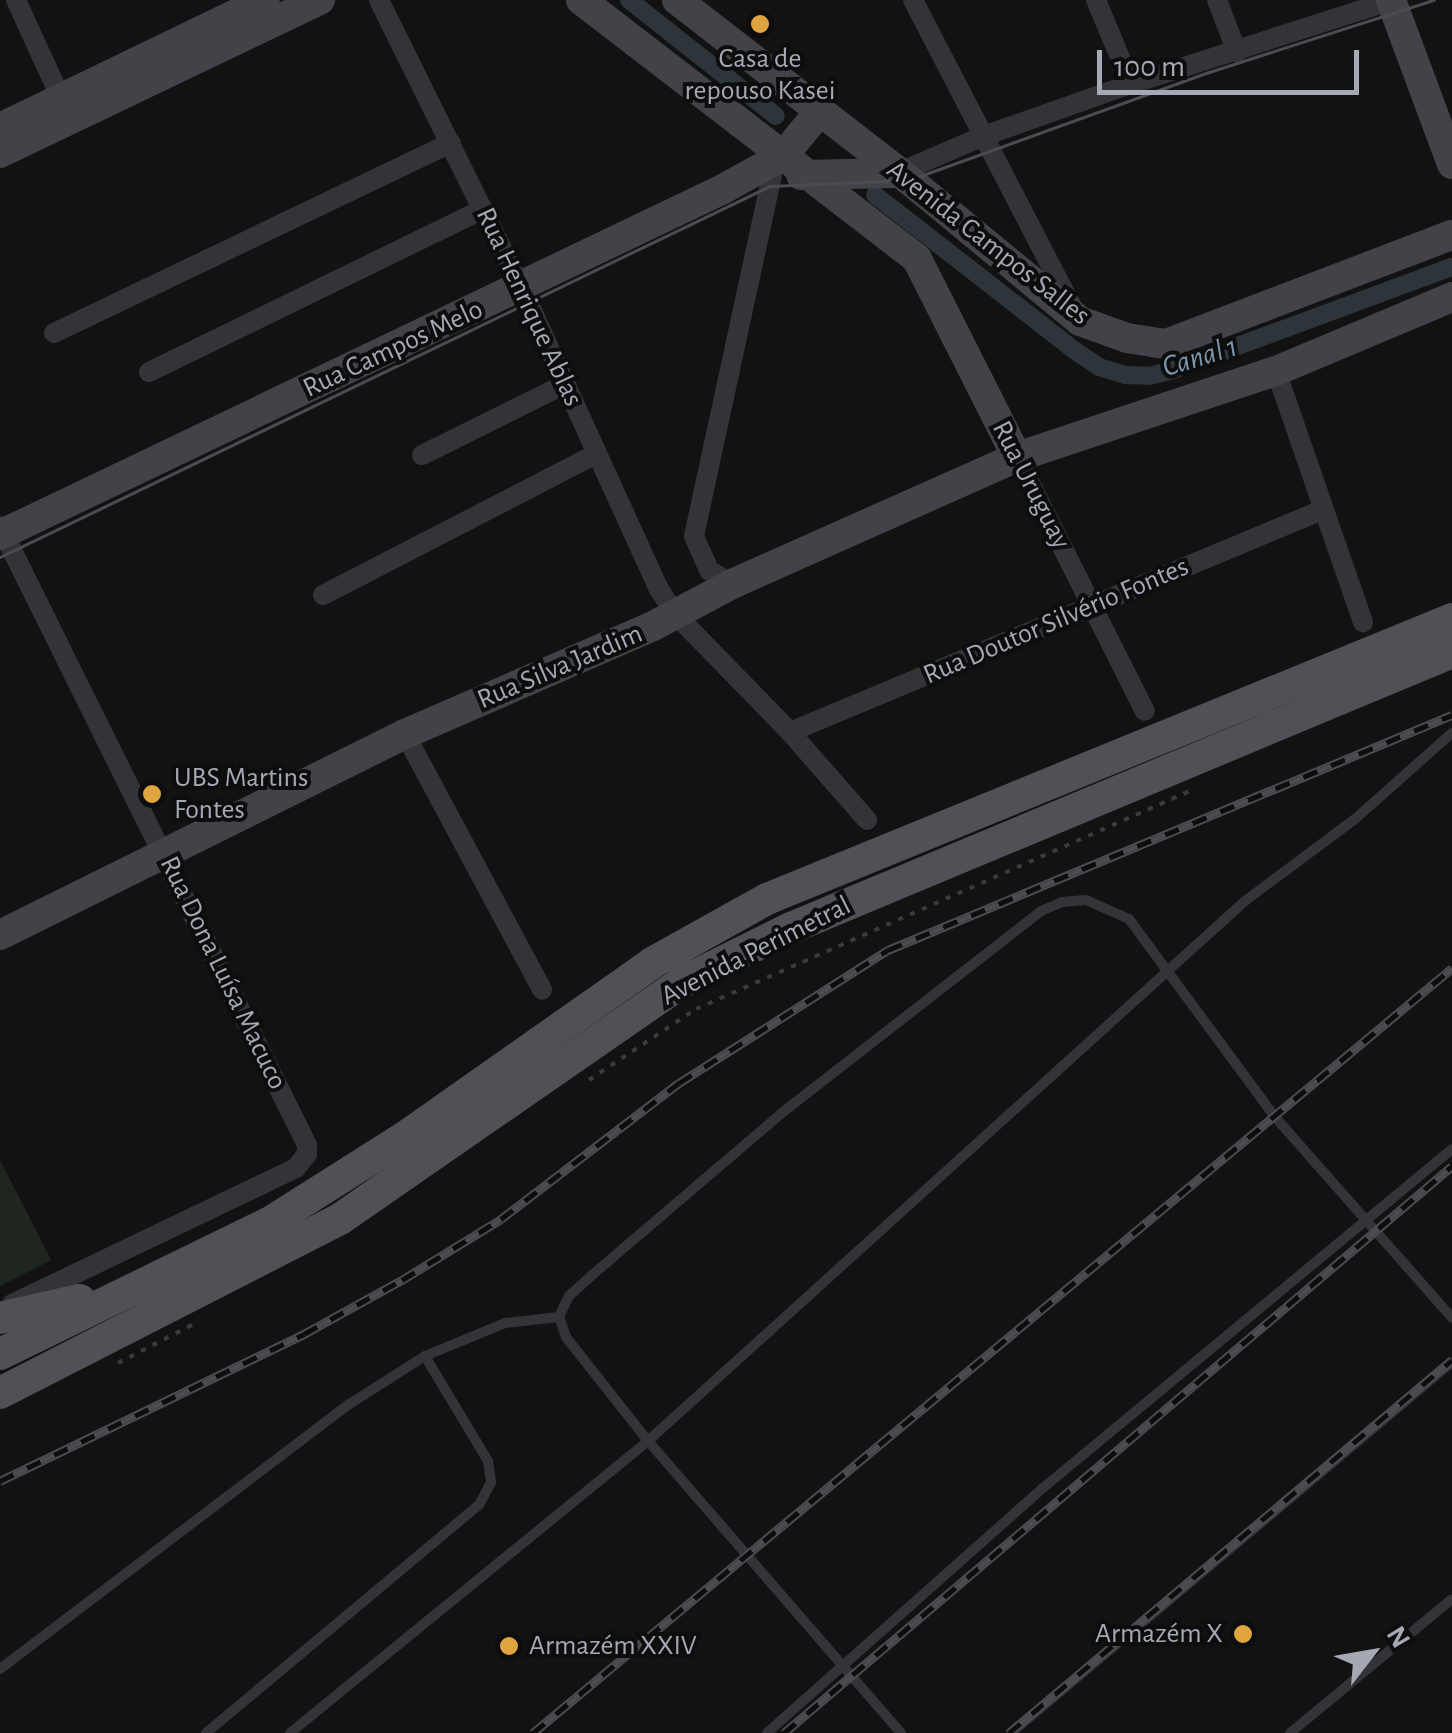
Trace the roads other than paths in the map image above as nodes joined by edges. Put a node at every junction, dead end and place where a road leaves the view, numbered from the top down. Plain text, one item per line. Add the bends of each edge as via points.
1 (16, 0) edge
2 (265, 0) edge
3 (320, 0) edge
4 (379, 0) edge
5 (582, 0) edge
6 (676, 0) edge
7 (912, 0) edge
8 (1096, 0) edge
9 (1217, 0) edge
10 (1392, 0) edge
11 (1237, 52) junction
12 (1131, 84) junction
13 (66, 109) junction
14 (819, 112) junction
15 (0, 128) edge
16 (982, 136) junction
17 (451, 144) junction
18 (0, 154) edge
19 (1452, 164) edge
20 (778, 170) junction
21 (898, 172) junction
22 (483, 209) junction
23 (1452, 235) edge
24 (917, 259) joint
25 (522, 288) junction
26 (1452, 297) edge
27 (1080, 321) junction
28 (54, 333) dead end
29 (1276, 371) junction
30 (149, 372) dead end
31 (565, 384) junction
32 (596, 454) junction
33 (422, 455) dead end
34 (1017, 457) junction
35 (1322, 510) junction
36 (1, 532) edge
37 (732, 584) junction
38 (322, 595) dead end
39 (1092, 606) junction
40 (676, 615) junction
41 (1452, 619) edge
42 (1364, 622) dead end
43 (1452, 652) edge
44 (1145, 710) dead end
45 (790, 732) junction
46 (405, 734) junction
47 (1452, 736) edge
48 (867, 820) dead end
49 (164, 853) junction
50 (0, 934) edge
51 (1168, 972) junction
52 (542, 990) dead end
53 (1452, 1150) edge
54 (1366, 1221) junction
55 (128, 1289) junction
56 (0, 1310) edge
57 (559, 1316) junction
58 (0, 1318) edge
59 (1452, 1318) edge
60 (0, 1354) edge
61 (425, 1356) junction
62 (1452, 1362) edge
63 (0, 1393) edge
64 (648, 1441) junction
65 (1452, 1599) edge
66 (844, 1666) junction
67 (0, 1670) edge
68 (206, 1733) edge
69 (290, 1733) edge
70 (766, 1733) edge
71 (900, 1733) edge
72 (1011, 1733) edge
73 (1290, 1733) edge

1 - 13 street
2 - 13 street
3 - 13 street
4 - 17 street, Rua Henrique Ablas
5 - 20 street, Avenida Campos Salles
6 - 14 street, Avenida Campos Salles
7 - 16 street
8 - 12 street
9 - 11 street
10 - 11 street
10 - 19 street
11 - 12 street
12 - 16 street
13 - 15 street
13 - 18 street
14 - 20 street
14 - 21 street, Avenida Campos Salles
16 - 21 street
16 - 27 street
17 - 22 street, Rua Henrique Ablas
17 - 28 street
20 - 21 street
20 - 24 street, Avenida Campos Salles
20 - 25 street, Rua Campos Melo
20 - 37 street via 694,536 709,570
21 - 27 street, Avenida Campos Salles
22 - 25 street, Rua Henrique Ablas
22 - 30 street
23 - 27 street, Avenida Campos Salles via 1166,344
24 - 34 street, Rua Uruguay
25 - 31 street, Rua Henrique Ablas
25 - 36 street, Rua Campos Melo
26 - 29 street, Rua Silva Jardim
29 - 34 street, Rua Silva Jardim
29 - 35 street
31 - 32 street, Rua Henrique Ablas
31 - 33 street
32 - 38 street
32 - 40 street, Rua Henrique Ablas
34 - 37 street, Rua Silva Jardim
34 - 39 street, Rua Uruguay
35 - 39 street, Rua Doutor Silvério Fontes
35 - 42 street
36 - 49 street, Rua Dona Luísa Macuco
37 - 40 street, Rua Silva Jardim
39 - 44 street, Rua Uruguay
39 - 45 street, Rua Doutor Silvério Fontes
40 - 45 street, Rua Henrique Ablas
40 - 46 street, Rua Silva Jardim
41 - 55 main road, Avenida Perimetral via 767,900 652,962 402,1139 269,1223
43 - 63 main road, Avenida Perimetral via 791,928 684,981 340,1218
45 - 48 street, Rua Henrique Ablas
46 - 49 street, Rua Silva Jardim
46 - 52 street
47 - 51 lane via 1245,901
49 - 50 street, Rua Silva Jardim
49 - 56 street, Rua Dona Luísa Macuco via 304,1136 307,1154 296,1168
51 - 54 lane via 1275,1117
51 - 57 lane via 1129,919 1086,900 1041,911 768,1124 569,1296
51 - 64 lane
53 - 54 lane
54 - 59 lane
54 - 66 lane via 1043,1488
55 - 58 main road
55 - 60 main road, Avenida Perimetral
57 - 61 lane via 505,1324
57 - 64 lane via 566,1337
61 - 67 lane via 348,1406
61 - 68 lane via 488,1460 492,1482 479,1504
62 - 72 lane
64 - 66 lane
64 - 69 lane
65 - 73 lane
66 - 70 lane
66 - 71 lane

